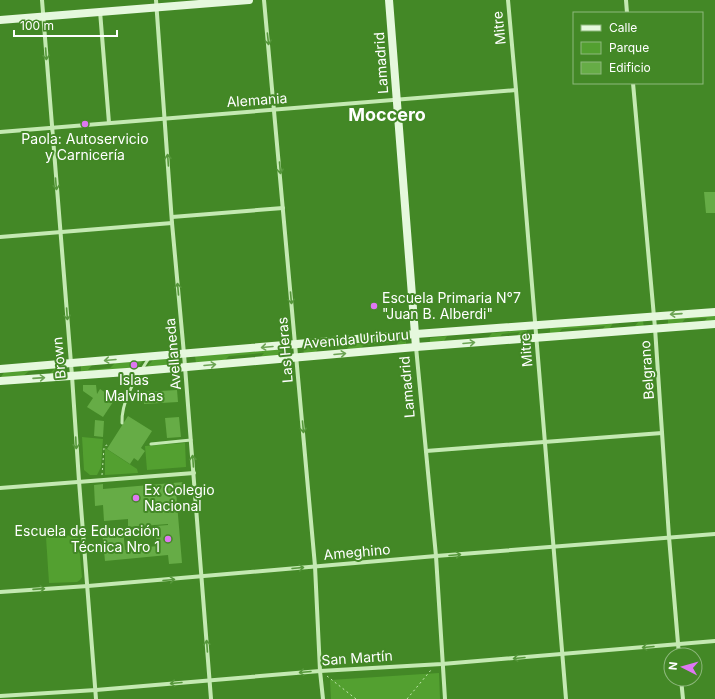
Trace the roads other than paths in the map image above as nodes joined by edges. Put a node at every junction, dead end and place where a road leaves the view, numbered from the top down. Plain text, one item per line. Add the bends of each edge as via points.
1 (42, 0) edge
2 (249, 0) edge
3 (264, 0) edge
4 (389, 0) edge
5 (508, 0) edge
6 (626, 0) edge
7 (156, 4) edge
8 (100, 11) junction
9 (627, 12) edge
10 (43, 16) junction
11 (0, 20) edge
12 (633, 84) edge
13 (516, 90) junction
14 (397, 100) junction
15 (275, 110) junction
16 (166, 118) junction
17 (109, 123) junction
18 (52, 127) junction
19 (0, 132) edge
20 (283, 208) junction
21 (172, 217) junction
22 (172, 223) junction
23 (60, 232) junction
24 (0, 237) edge
25 (715, 312) edge
26 (654, 316) junction
27 (535, 324) junction
28 (715, 324) edge
29 (655, 328) junction
30 (416, 334) junction
31 (536, 337) junction
32 (296, 344) junction
33 (416, 347) junction
34 (184, 354) junction
35 (150, 356) junction
36 (297, 358) junction
37 (70, 363) junction
38 (186, 367) junction
39 (0, 369) edge
40 (141, 371) junction
41 (72, 376) junction
42 (0, 381) edge
43 (122, 423) dead end
44 (662, 433) junction
45 (191, 440) junction
46 (545, 442) junction
47 (151, 444) dead end
48 (426, 451) junction
49 (194, 473) junction
50 (78, 481) junction
51 (0, 488) edge
52 (715, 534) edge
53 (669, 538) junction
54 (552, 547) junction
55 (436, 556) junction
56 (315, 566) junction
57 (202, 577) junction
58 (88, 586) junction
59 (0, 592) edge
60 (715, 641) edge
61 (678, 645) junction
62 (562, 654) junction
63 (442, 664) junction
64 (320, 671) junction
65 (210, 680) junction
66 (682, 687) edge
67 (96, 690) junction
68 (0, 696) edge
69 (96, 699) edge
70 (211, 699) edge
71 (323, 699) edge
72 (445, 699) edge
73 (566, 699) edge
74 (683, 699) edge

1 - 10 street, Brown
2 - 7 main road
3 -> 15 street, Las Heras
4 - 14 main road, Lamadrid
5 - 13 street, Mitre
6 - 9 street
7 - 8 main road
7 - 16 street, Avellaneda
8 - 10 main road
8 - 17 street
10 - 11 main road
10 -> 18 street, Brown
12 - 26 street, Belgrano
13 - 14 street, Alemania
13 - 27 street, Mitre
14 - 15 street, Alemania
14 - 30 main road, Lamadrid
15 - 16 street, Alemania
15 -> 20 street, Las Heras
16 - 17 street, Alemania
21 -> 16 street, Avellaneda
17 - 18 street, Alemania
18 - 19 street, Alemania
18 -> 23 street, Brown
20 - 21 street
20 -> 32 street, Las Heras
21 - 22 street, Avellaneda
22 - 23 street
34 -> 22 street, Avellaneda
23 - 24 street
23 -> 37 street, Brown
25 -> 26 main road, Avenida Uriburu
26 - 27 main road, Avenida Uriburu
26 - 29 street, Belgrano
27 - 30 main road, Avenida Uriburu
27 - 31 street, Mitre
28 - 29 main road, Avenida Uriburu
29 - 31 main road, Avenida Uriburu
29 - 44 street, Belgrano
30 - 32 main road, Avenida Uriburu
30 - 33 main road, Lamadrid
33 -> 31 main road, Avenida Uriburu
31 - 46 street, Mitre
32 -> 34 main road, Avenida Uriburu
32 - 36 street, Las Heras
36 -> 33 main road, Avenida Uriburu
33 - 48 street, Lamadrid
34 - 35 main road, Avenida Uriburu
34 - 38 street, Avellaneda
35 -> 37 main road, Avenida Uriburu
35 - 40 lane
38 -> 36 main road, Avenida Uriburu
36 -> 56 street, Las Heras
37 - 39 main road, Avenida Uriburu
37 - 41 street, Brown
38 - 40 main road, Avenida Uriburu
38 - 45 street, Avellaneda
40 - 41 main road, Avenida Uriburu
40 - 43 lane via 124,403
42 -> 41 main road, Avenida Uriburu
41 -> 50 street, Brown
44 - 46 street
44 - 53 street, Belgrano
45 - 47 lane
49 -> 45 street, Avellaneda
46 - 48 street
46 - 54 street, Mitre
48 - 55 street, Lamadrid
49 - 50 street
49 - 57 street, Avellaneda
50 - 51 street
50 - 58 street, Brown
52 - 53 street, Ameghino
53 - 54 street, Ameghino
53 - 61 street, Belgrano
55 -> 54 street, Ameghino
54 - 62 street, Mitre
55 - 56 street, Ameghino
55 - 63 street, Lamadrid
57 -> 56 street, Ameghino
56 - 64 street, Las Heras
58 -> 57 street, Ameghino
65 -> 57 street, Avellaneda
59 -> 58 street, Ameghino
58 - 67 street, Brown
60 - 61 street, San Martín
61 -> 62 street, San Martín
62 -> 63 street, San Martín
62 - 73 street, Mitre
63 - 64 street, San Martín
63 - 72 street, Lamadrid
64 -> 65 street, San Martín
64 - 71 street, Las Heras
65 -> 67 street, San Martín
65 - 70 street, Avellaneda
66 - 74 street
67 - 68 street, San Martín
67 - 69 street, Brown

